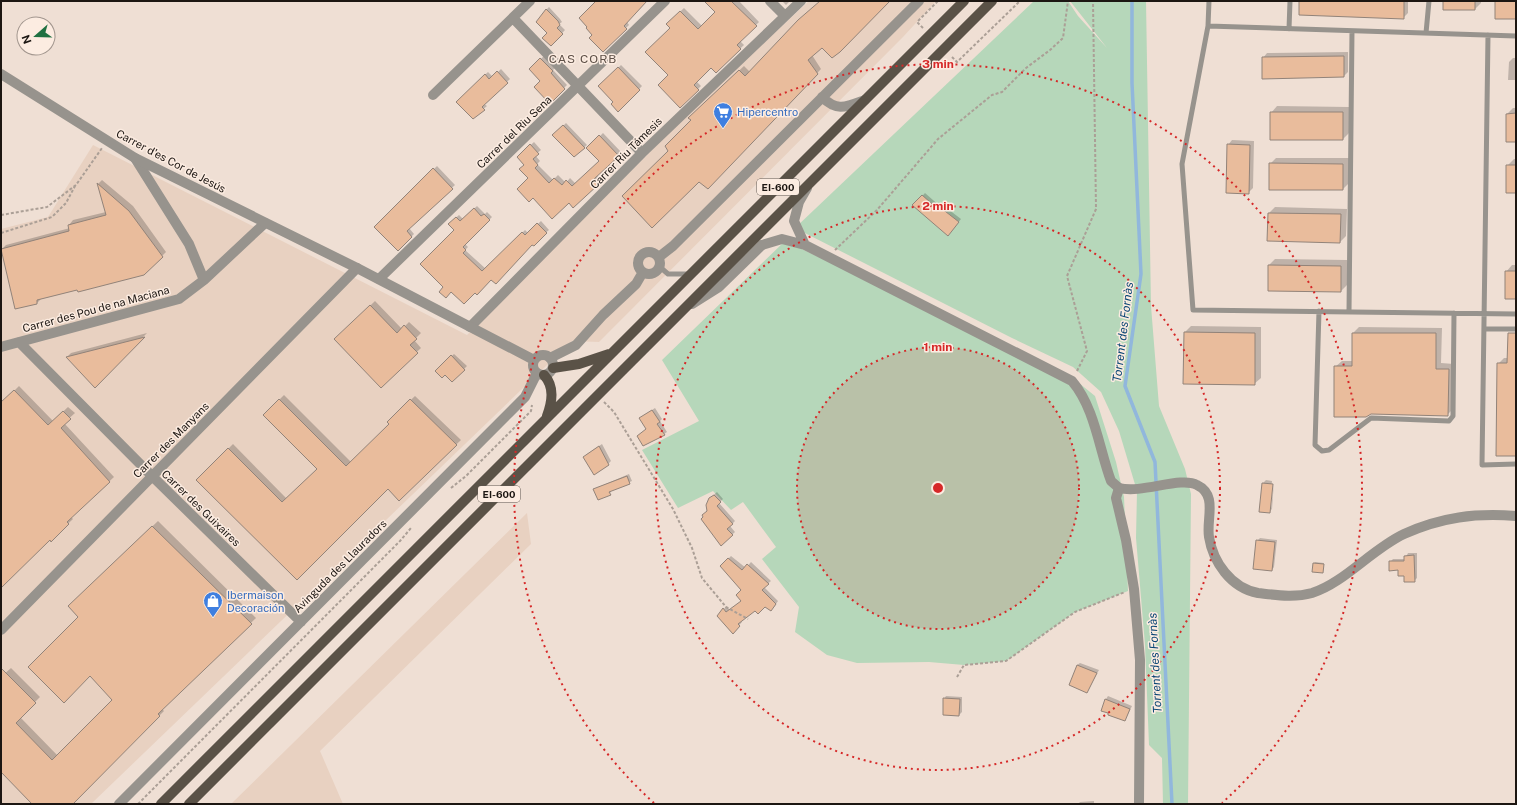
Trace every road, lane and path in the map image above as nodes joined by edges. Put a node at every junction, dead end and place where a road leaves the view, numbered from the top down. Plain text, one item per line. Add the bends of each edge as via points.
1 (530, 1) edge
2 (665, 1) edge
3 (770, 1) edge
4 (801, 1) edge
5 (919, 1) edge
6 (964, 1) edge
7 (992, 1) edge
8 (1068, 1) edge
9 (1093, 1) edge
10 (1209, 1) edge
11 (1290, 1) edge
12 (1429, 1) edge
13 (785, 16) junction
14 (513, 18) junction
15 (1208, 26) junction
16 (1289, 29) junction
17 (1352, 31) junction
18 (1426, 33) junction
19 (1488, 35) junction
20 (1516, 36) edge
21 (1, 74) edge
22 (578, 86) junction
23 (432, 95) dead end
24 (822, 97) junction
25 (865, 100) junction
26 (108, 141) junction
27 (642, 153) junction
28 (136, 158) junction
29 (809, 184) junction
30 (76, 185) junction
31 (1, 215) edge
32 (265, 223) junction
33 (1, 233) edge
34 (805, 245) junction
35 (827, 257) junction
36 (659, 262) junction
37 (357, 268) junction
38 (643, 272) junction
39 (692, 273) junction
40 (380, 279) junction
41 (204, 280) junction
42 (685, 308) junction
43 (1319, 311) junction
44 (1349, 312) junction
45 (1454, 313) junction
46 (1484, 313) junction
47 (1516, 314) edge
48 (470, 327) junction
49 (1484, 329) junction
50 (1516, 329) edge
51 (19, 342) junction
52 (1, 347) edge
53 (612, 352) junction
54 (550, 358) junction
55 (534, 360) junction
56 (553, 368) junction
57 (541, 374) junction
58 (1072, 381) junction
59 (598, 395) junction
60 (525, 397) junction
61 (547, 418) junction
62 (1516, 464) edge
63 (152, 476) junction
64 (1119, 488) junction
65 (446, 491) dead end
66 (1516, 516) edge
67 (415, 523) dead end
68 (1134, 589) junction
69 (748, 619) dead end
70 (301, 622) junction
71 (1, 630) edge
72 (957, 677) dead end
73 (119, 804) edge
74 (138, 804) edge
75 (161, 804) edge
76 (189, 804) edge
77 (1139, 804) edge

1 - 14 street
2 - 22 street, Carrer del Riu Sena
3 - 13 street
4 - 13 street, Carrer Riu Támesis
5 - 24 street
6 - 25 main road, EI-600
7 - 29 main road, EI-600
8 - 35 path via 1063,38 1026,68 1002,92 992,95 938,139 877,210
9 - 58 path via 1096,210 1067,276 1087,351
10 - 15 lane
11 - 16 lane
12 - 18 lane
13 - 27 street, Carrer Riu Támesis
14 - 22 street
14 - 23 street
15 - 16 lane
15 - 43 lane via 1182,164 1193,310
16 - 17 lane
17 - 18 lane
17 - 44 lane
18 - 19 lane
19 - 20 lane
19 - 46 lane
21 - 26 street, Carrer d'es Cor de Jesús
22 - 27 street
22 - 40 street, Carrer del Riu Sena
24 - 25 street via 836,107
24 - 36 street
25 - 39 main road, EI-600
26 - 28 street, Carrer d'es Cor de Jesús
26 - 30 path
27 - 48 street, Carrer Riu Támesis
28 - 32 street, Carrer d'es Cor de Jesús
28 - 41 street via 189,244
29 - 34 street via 799,202 794,221
29 - 42 main road, EI-600
30 - 31 path via 47,207
30 - 33 path via 66,203 52,217
32 - 37 street, Carrer d'es Cor de Jesús
32 - 41 street, Carrer des Pou de na Maciana
34 - 35 street
34 - 42 street via 782,239 762,246 719,287
35 - 58 street
36 - 38 street via 652,274
36 - 38 street via 649,252 643,254 638,264
36 - 39 lane via 668,274
37 - 40 street, Carrer d'es Cor de Jesús
37 - 63 street, Carrer des Manyans
38 - 54 street via 636,284 576,345
39 - 53 main road, EI-600
40 - 48 street, Carrer d'es Cor de Jesús
41 - 51 street, Carrer des Pou de na Maciana via 179,299
42 - 59 main road, EI-600
43 - 44 lane
43 - 45 lane via 1315,445 1322,451 1330,450 1371,418 1449,421 1453,416
44 - 45 lane
45 - 46 lane
46 - 47 lane
46 - 49 lane
48 - 55 street, Carrer d'es Cor de Jesús
49 - 50 lane
49 - 62 lane via 1482,465
51 - 52 street, Carrer des Pou de na Maciana
51 - 63 street, Carrer des Guixaires
53 - 56 main road via 588,362
53 - 61 main road, EI-600
54 - 55 street via 542,355
54 - 56 street
55 - 57 street via 533,366
56 - 57 street via 550,373
57 - 60 street, Avinguda des Llauradors
57 - 61 main road via 549,380 552,388
58 - 64 street via 1086,403 1112,481
59 - 69 path via 614,412 673,509 692,548 702,578 726,607
59 - 76 main road, EI-600
60 - 65 path via 533,407 531,411 466,476
60 - 70 street, Avinguda des Llauradors
61 - 75 main road, EI-600
63 - 70 street, Carrer des Guixaires
63 - 71 street, Carrer des Manyans
64 - 66 street via 1135,490 1193,483 1205,491 1210,499 1209,536 1215,559 1226,574 1242,587 1255,592 1291,596 1312,593 1330,585 1383,546 1404,534 1438,522 1486,514
64 - 68 street via 1116,498
67 - 74 path
68 - 72 path via 1075,612 1006,661 964,664
68 - 77 street via 1140,660
70 - 73 street, Avinguda des Llauradors

